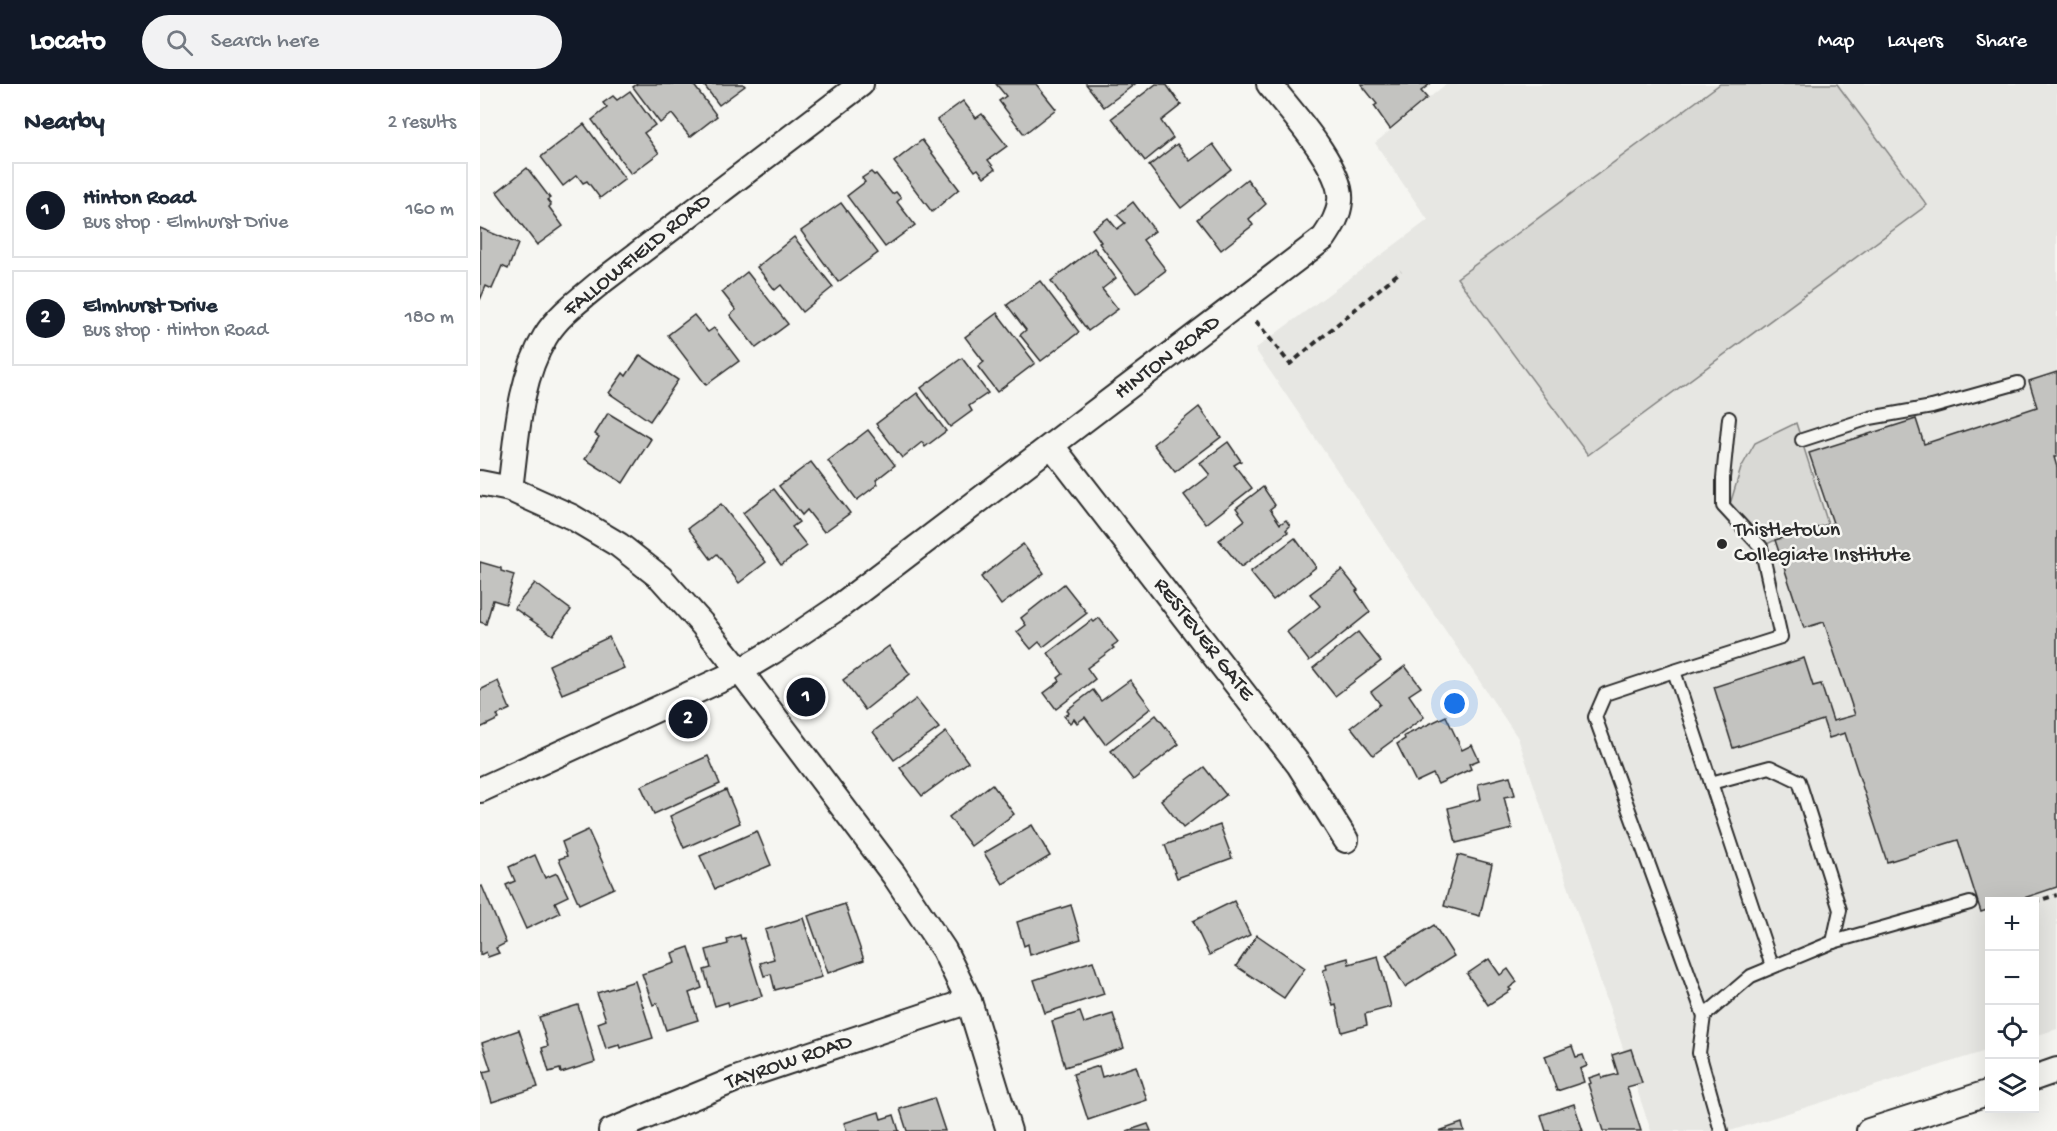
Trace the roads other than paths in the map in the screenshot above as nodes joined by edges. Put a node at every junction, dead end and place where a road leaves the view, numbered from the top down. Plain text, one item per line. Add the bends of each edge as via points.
1 (861, 84) edge
2 (1269, 84) edge
3 (2018, 383) dead end
4 (1729, 418) dead end
5 (1802, 440) dead end
6 (1052, 446) junction
7 (480, 483) edge
8 (510, 489) junction
9 (740, 671) junction
10 (1674, 671) junction
11 (1711, 783) junction
12 (480, 790) edge
13 (1346, 840) dead end
14 (1970, 903) dead end
15 (1833, 942) junction
16 (1772, 966) junction
17 (969, 1001) junction
18 (1704, 1016) junction
19 (2057, 1071) edge
20 (2039, 1076) edge
21 (1985, 1093) edge
22 (611, 1131) edge
23 (1010, 1131) edge
24 (1721, 1131) edge
25 (1869, 1131) edge

1 - 8 street, FALLOWFIELD ROAD via 601,282 546,335 531,365
2 - 6 street, HINTON ROAD via 1323,154 1336,178 1341,199 1335,222 1324,238
3 - 5 lane via 1932,407 1870,418
4 - 10 lane via 1723,506 1761,547 1781,637
6 - 9 street, HINTON ROAD via 836,609
6 - 13 street, RESTEVER GATE via 1299,765
7 - 8 street
8 - 9 street via 572,517 661,578
9 - 12 street, HINTON ROAD
9 - 17 street via 894,875 944,950
10 - 11 lane
10 - 18 lane via 1605,694 1596,717
11 - 15 lane via 1770,767 1799,781 1840,910
11 - 16 lane
14 - 15 lane
15 - 16 lane
16 - 18 lane via 1751,976
17 - 22 street, TAYROW ROAD via 739,1078
17 - 23 street
18 - 24 lane via 1699,1053
19 - 20 street
21 - 25 street

